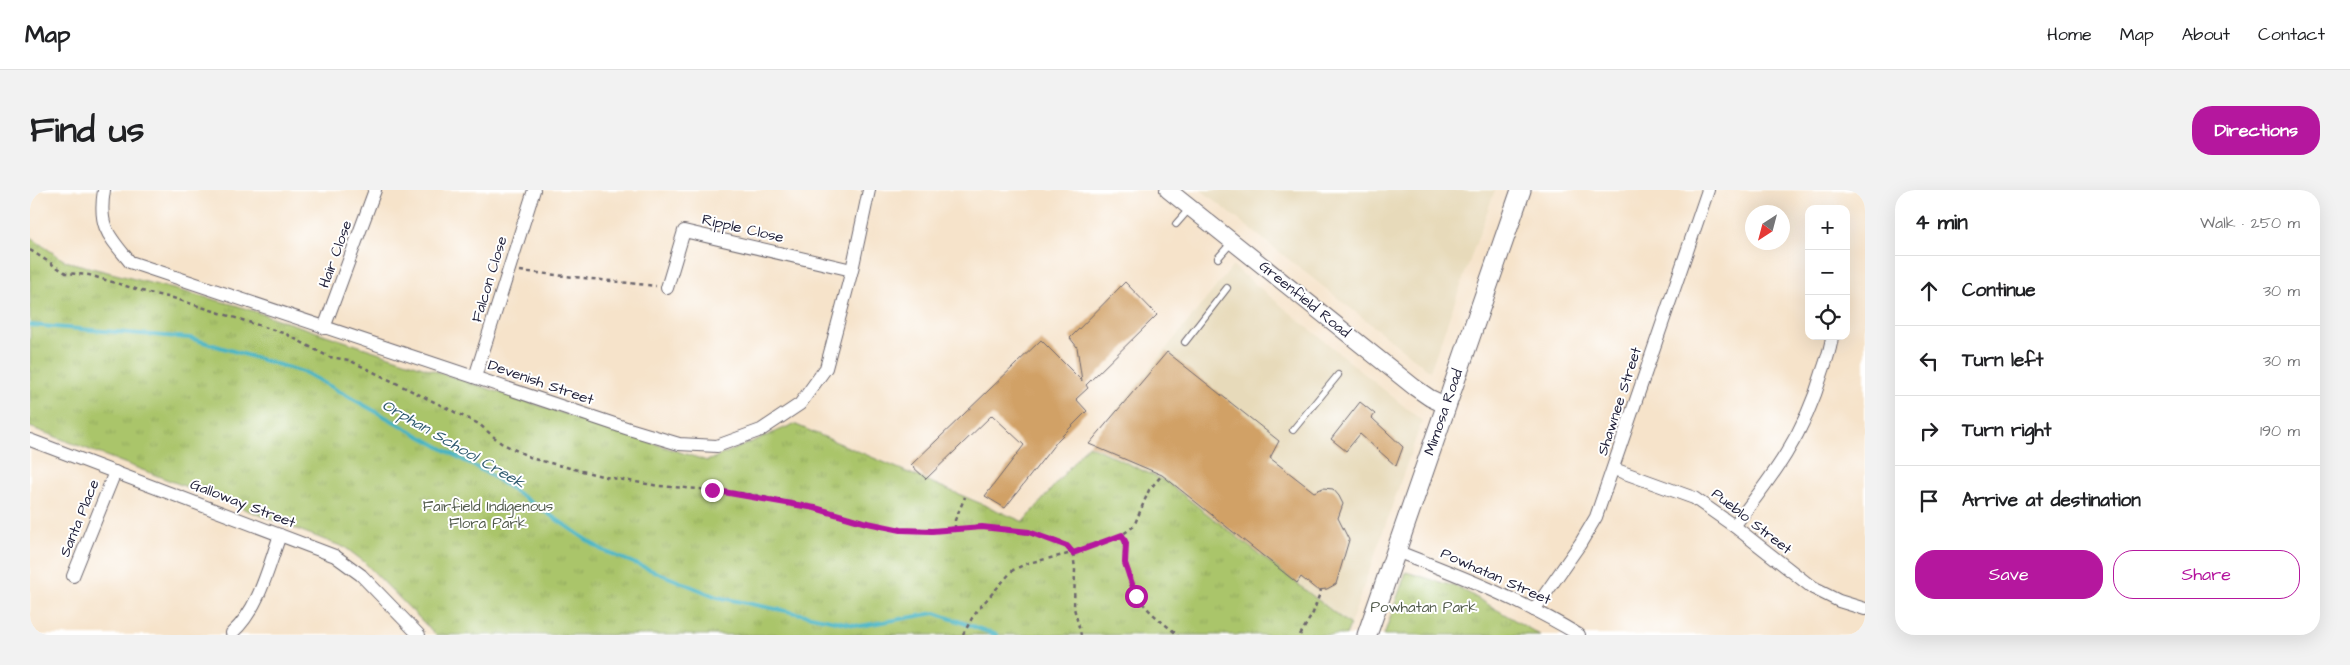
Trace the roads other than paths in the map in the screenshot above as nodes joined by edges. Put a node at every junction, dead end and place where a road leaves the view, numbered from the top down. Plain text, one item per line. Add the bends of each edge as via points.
1 (104, 190) edge
2 (375, 190) edge
3 (534, 190) edge
4 (869, 190) edge
5 (1168, 190) edge
6 (1521, 190) edge
7 (1708, 190) edge
8 (1191, 208) junction
9 (1176, 224) dead end
10 (1232, 241) junction
11 (1218, 258) dead end
12 (852, 270) junction
13 (667, 288) road end
14 (1227, 288) dead end
15 (324, 328) junction
16 (1831, 340) edge
17 (1185, 342) dead end
18 (1338, 375) dead end
19 (475, 377) junction
20 (1445, 405) junction
21 (1293, 430) dead end
22 (30, 440) edge
23 (1614, 468) junction
24 (115, 472) junction
25 (1734, 526) junction
26 (280, 535) junction
27 (1396, 551) junction
28 (73, 576) dead end
29 (1865, 609) edge
30 (1534, 610) junction
31 (232, 633) dead end
32 (419, 635) edge
33 (1367, 635) edge
34 (1579, 635) edge

1 - 15 street, Devenish Street via 100,212 109,236 130,262
2 - 15 street, Hair Close
3 - 19 street, Falcon Close
4 - 12 street, Devenish Street
5 - 8 street, Greenfield Road
6 - 20 main road, Mimosa Road
7 - 23 street, Shawnee Street
8 - 9 lane
8 - 10 street, Greenfield Road
10 - 11 lane
10 - 20 street, Greenfield Road via 1414,387
12 - 13 street, Ripple Close via 684,231
12 - 19 street, Devenish Street via 826,368 800,404 761,430 717,446 679,444
14 - 17 lane
15 - 19 street, Devenish Street
16 - 25 street via 1818,389 1802,429 1779,467
18 - 21 lane
20 - 27 main road, Mimosa Road
22 - 24 street, Galloway Street
23 - 25 street, Pueblo Street via 1694,498
23 - 30 street, Shawnee Street via 1596,517
24 - 26 street, Galloway Street
24 - 28 street, Santa Place
25 - 29 street, Pueblo Street via 1813,588
26 - 31 street via 251,612
26 - 32 street, Galloway Street via 344,561
27 - 30 street, Powhatan Street
27 - 33 main road, Mimosa Road
30 - 34 street, Powhatan Street

